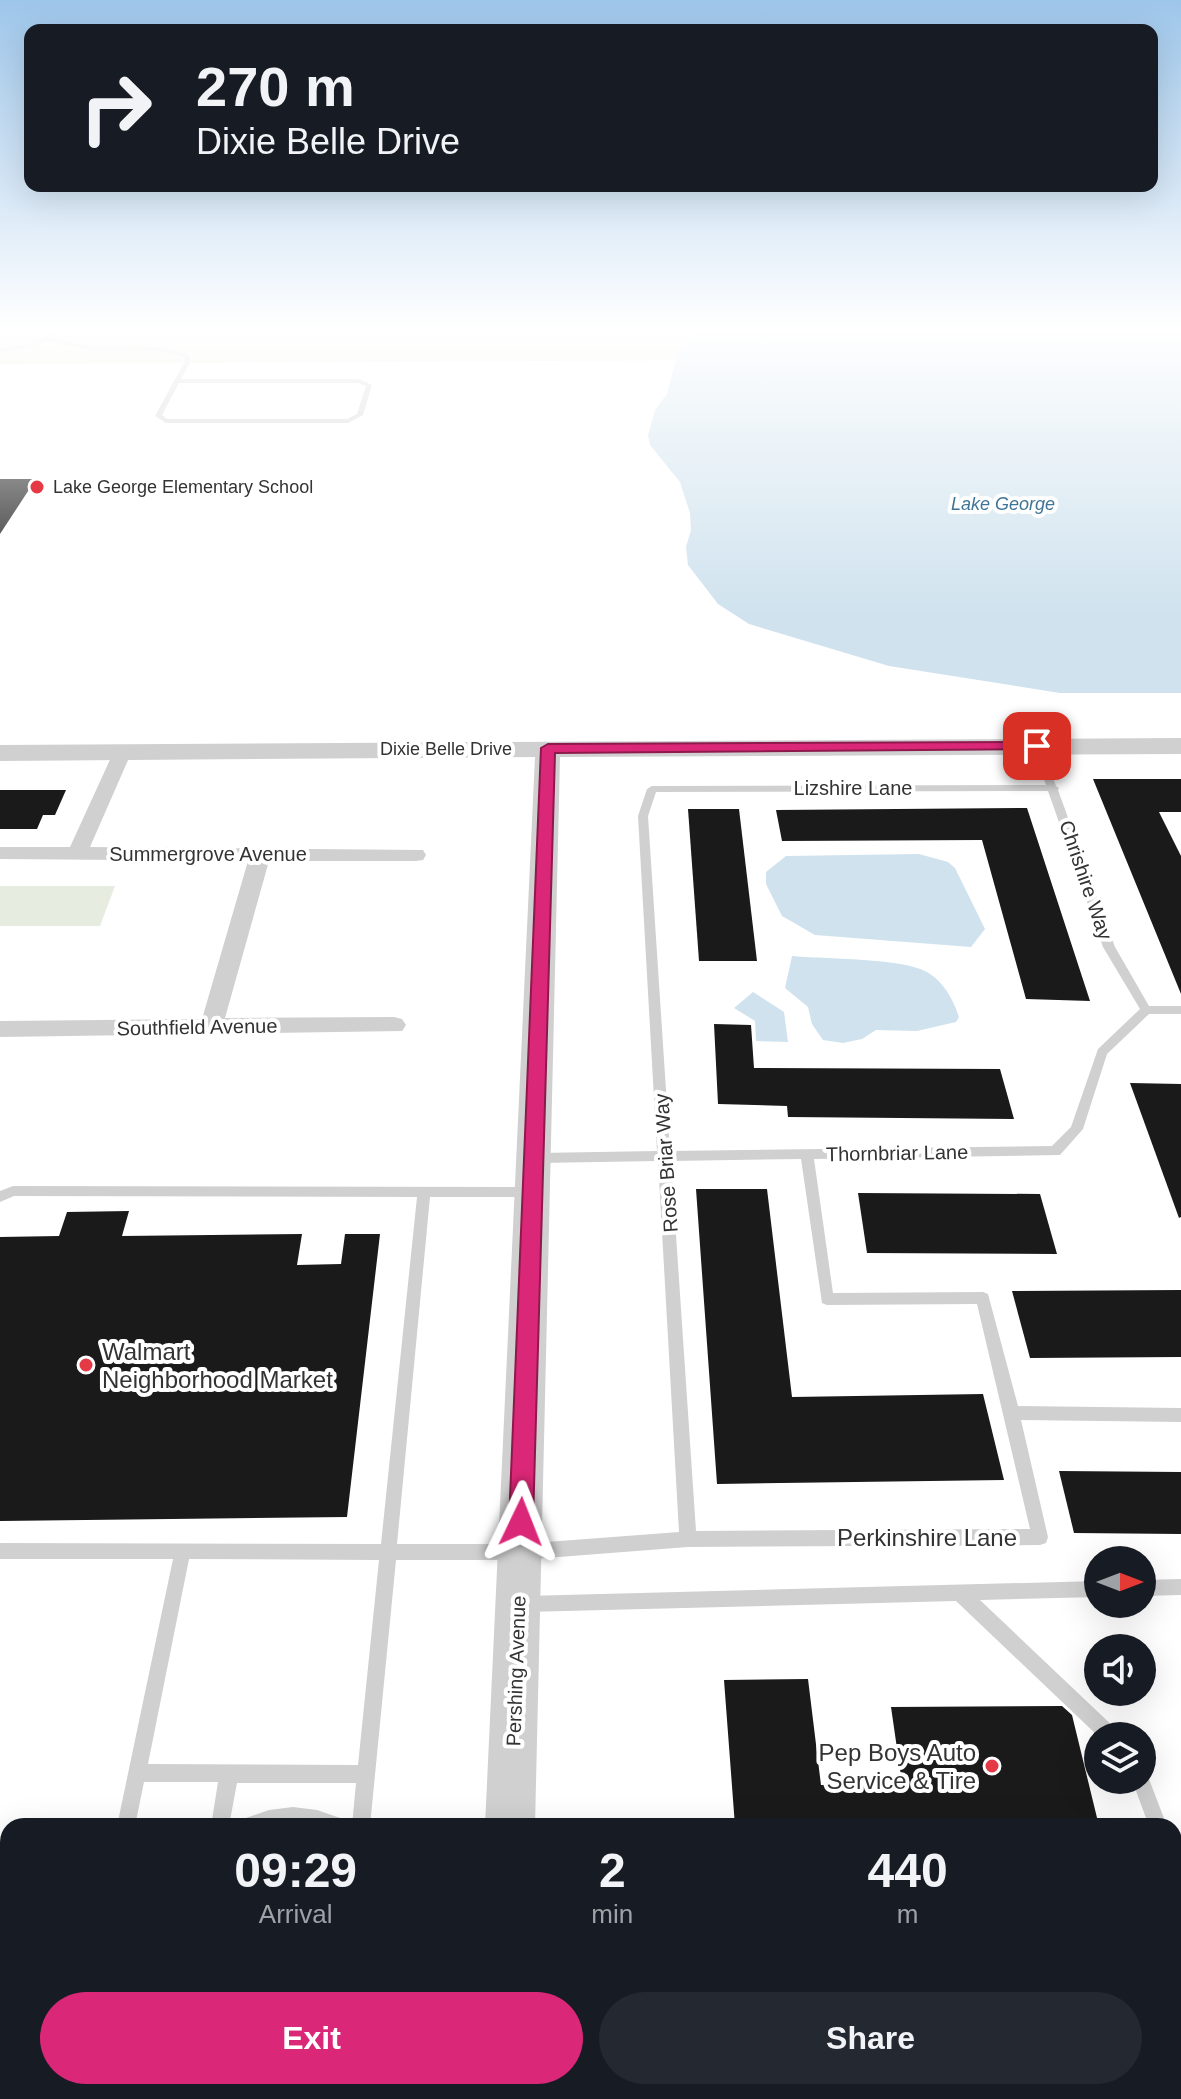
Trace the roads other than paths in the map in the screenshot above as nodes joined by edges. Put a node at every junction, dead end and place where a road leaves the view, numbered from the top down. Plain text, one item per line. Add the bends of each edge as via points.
1 (1037, 746) junction
2 (1181, 746) edge
3 (548, 748) junction
4 (123, 751) junction
5 (0, 753) edge
6 (1054, 788) junction
7 (652, 789) joint
8 (0, 853) edge
9 (77, 854) junction
10 (260, 855) junction
11 (416, 855) dead end
12 (1146, 1010) junction
13 (1181, 1010) edge
14 (394, 1025) dead end
15 (211, 1027) junction
16 (0, 1029) edge
17 (807, 1155) junction
18 (666, 1156) junction
19 (532, 1158) junction
20 (424, 1192) junction
21 (531, 1192) junction
22 (0, 1197) edge
23 (1012, 1413) junction
24 (1181, 1415) edge
25 (688, 1539) junction
26 (0, 1551) edge
27 (388, 1551) junction
28 (520, 1552) junction
29 (182, 1553) junction
30 (1181, 1587) edge
31 (1156, 1588) edge
32 (1084, 1589) edge
33 (960, 1593) junction
34 (518, 1604) junction
35 (1096, 1722) edge
36 (137, 1773) junction
37 (229, 1773) junction
38 (366, 1774) junction
39 (1147, 1794) edge
40 (128, 1818) edge
41 (221, 1818) edge
42 (362, 1818) edge
43 (510, 1818) edge
44 (1156, 1818) edge

1 - 2 street, Dixie Belle Drive
1 - 3 street, Dixie Belle Drive
1 - 6 lane, Chrishire Way
3 - 4 street, Dixie Belle Drive
3 - 19 street, Pershing Avenue
4 - 5 street, Dixie Belle Drive
4 - 9 street
6 - 7 lane, Lizshire Lane
6 - 12 lane, Chrishire Way via 1109,947
7 - 18 lane, Rose Briar Way via 643,816
8 - 9 street, Summergrove Avenue
9 - 10 street, Summergrove Avenue
10 - 11 street, Summergrove Avenue
10 - 15 street
12 - 13 lane
12 - 17 lane, Thornbriar Lane via 1102,1052 1077,1129 1055,1151
14 - 15 street, Southfield Avenue
15 - 16 street, Southfield Avenue
17 - 18 lane, Thornbriar Lane
17 - 23 lane via 827,1299 983,1298
18 - 19 lane, Thornbriar Lane
18 - 25 lane, Rose Briar Way
19 - 21 street, Pershing Avenue
20 - 21 lane
20 - 22 lane via 13,1191
20 - 27 lane
21 - 28 street, Pershing Avenue
23 - 24 lane
23 - 25 lane, Perkinshire Lane via 1040,1537
25 - 28 lane, Perkinshire Lane
26 - 29 lane, Perkinshire Lane
27 - 28 lane, Perkinshire Lane
27 - 29 lane, Perkinshire Lane
27 - 38 lane
28 - 34 street, Pershing Avenue
29 - 36 lane
30 - 31 lane
32 - 33 lane
33 - 34 lane
33 - 35 lane
34 - 43 street, Pershing Avenue
36 - 37 lane
36 - 40 lane
37 - 38 lane
37 - 41 lane
38 - 42 lane
39 - 44 lane

